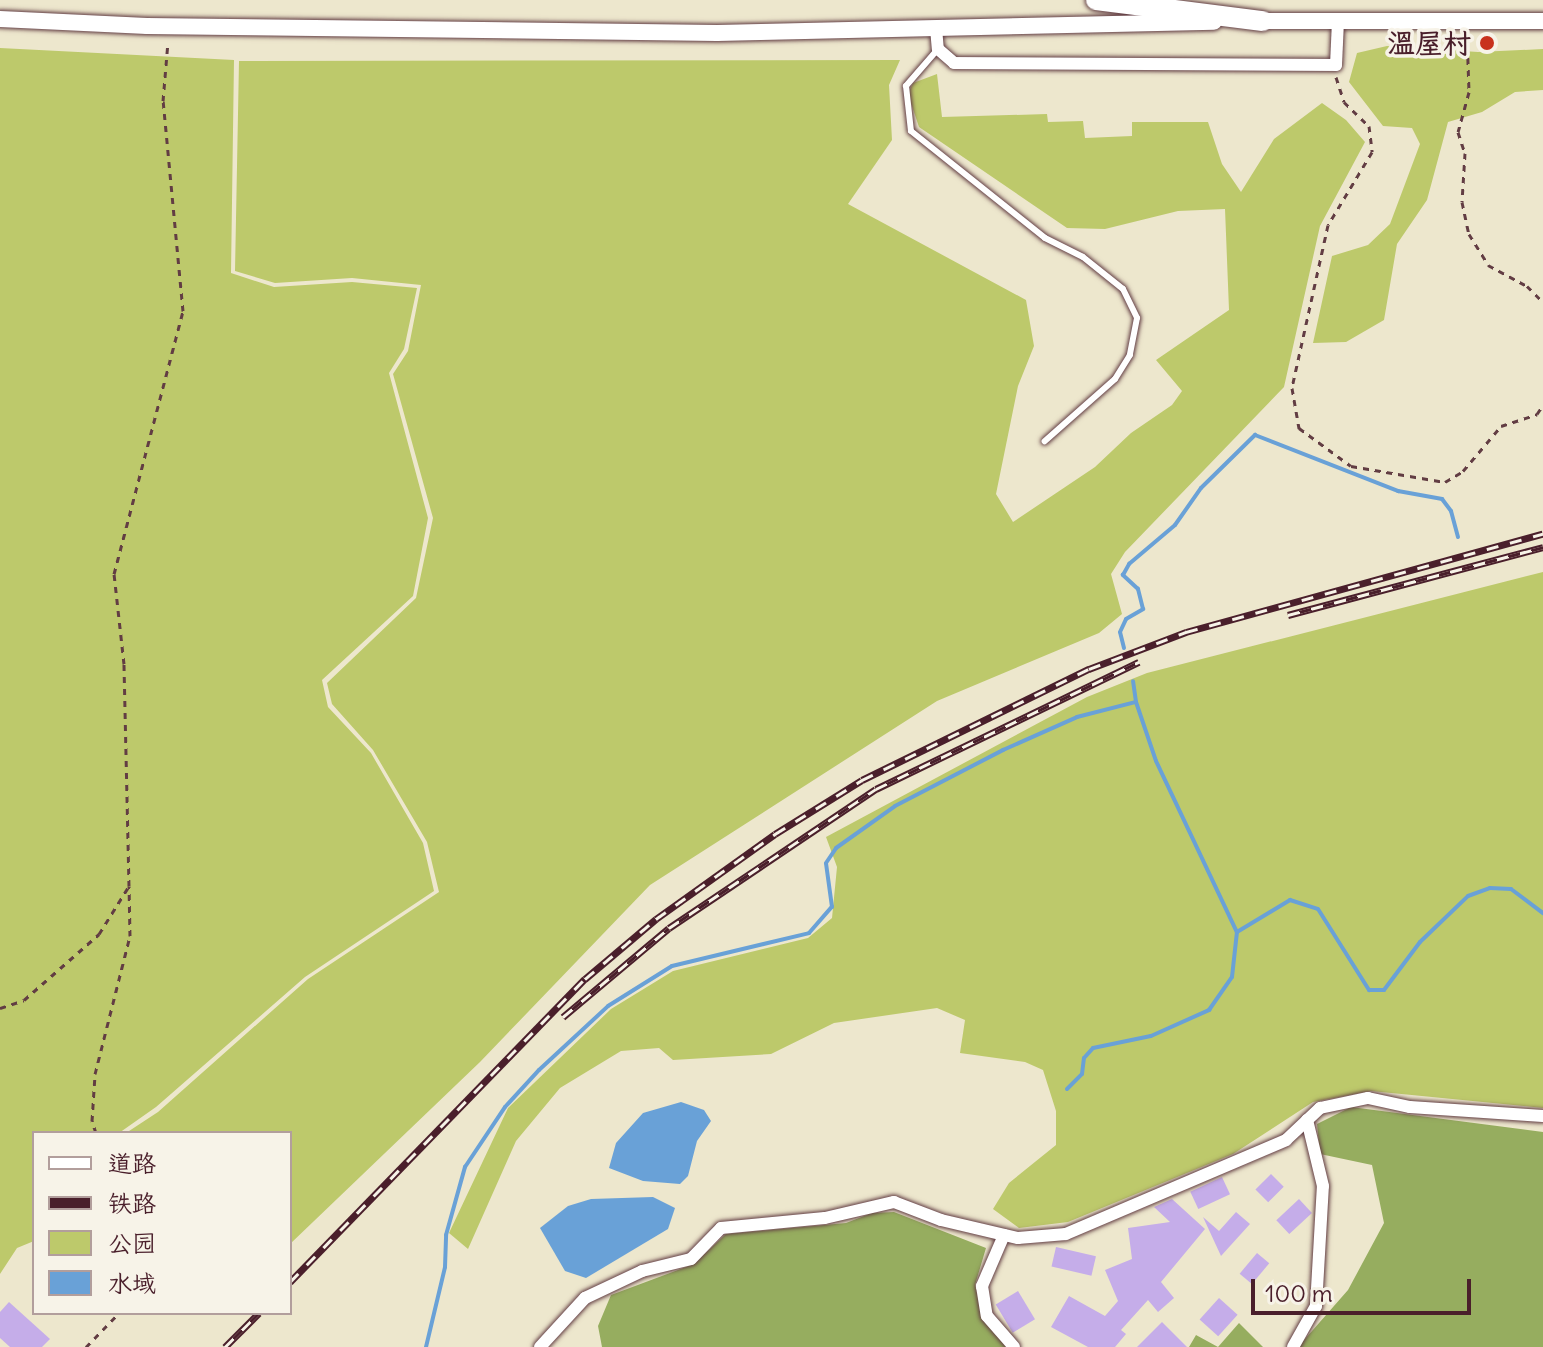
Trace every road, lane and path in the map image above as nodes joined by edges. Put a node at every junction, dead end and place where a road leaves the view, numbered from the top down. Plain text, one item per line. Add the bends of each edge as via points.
1 (1096, 0) edge
2 (0, 19) edge
3 (1263, 21) junction
4 (1338, 21) junction
5 (1467, 21) junction
6 (1543, 21) edge
7 (169, 27) junction
8 (936, 28) junction
9 (938, 49) junction
10 (1336, 65) junction
11 (1543, 302) edge
12 (1543, 405) edge
13 (1045, 441) dead end
14 (129, 886) junction
15 (0, 1008) edge
16 (1543, 1116) edge
17 (1307, 1120) junction
18 (96, 1131) edge
19 (1004, 1235) junction
20 (117, 1315) edge
21 (86, 1347) edge
22 (540, 1347) edge
23 (1014, 1347) edge
24 (1293, 1347) edge

1 - 3 main road
2 - 7 street
3 - 4 street
3 - 8 street
4 - 5 street
4 - 10 street
5 - 6 street
5 - 11 path via 1469,92 1458,132 1465,153 1462,202 1469,234 1488,265 1527,286
7 - 8 street via 717,33
7 - 14 path via 163,101 183,311 114,574 124,664
8 - 9 street
9 - 10 street via 954,63
9 - 13 lane via 906,86 911,131 1045,238 1083,257 1123,289 1137,318 1130,355 1115,379
10 - 12 path via 1336,87 1369,126 1372,152 1328,225 1292,388 1299,428 1351,466 1445,482 1463,471 1501,426 1537,414
14 - 15 path via 99,934 24,1000
14 - 18 path via 130,936 95,1074
16 - 17 street via 1410,1107 1368,1098 1320,1108
17 - 19 street via 1286,1140 1066,1234
17 - 24 street via 1323,1186 1316,1306
19 - 22 street via 894,1202 825,1218 721,1228 691,1259 642,1271 585,1298
19 - 23 street via 982,1286 987,1316
20 - 21 path

